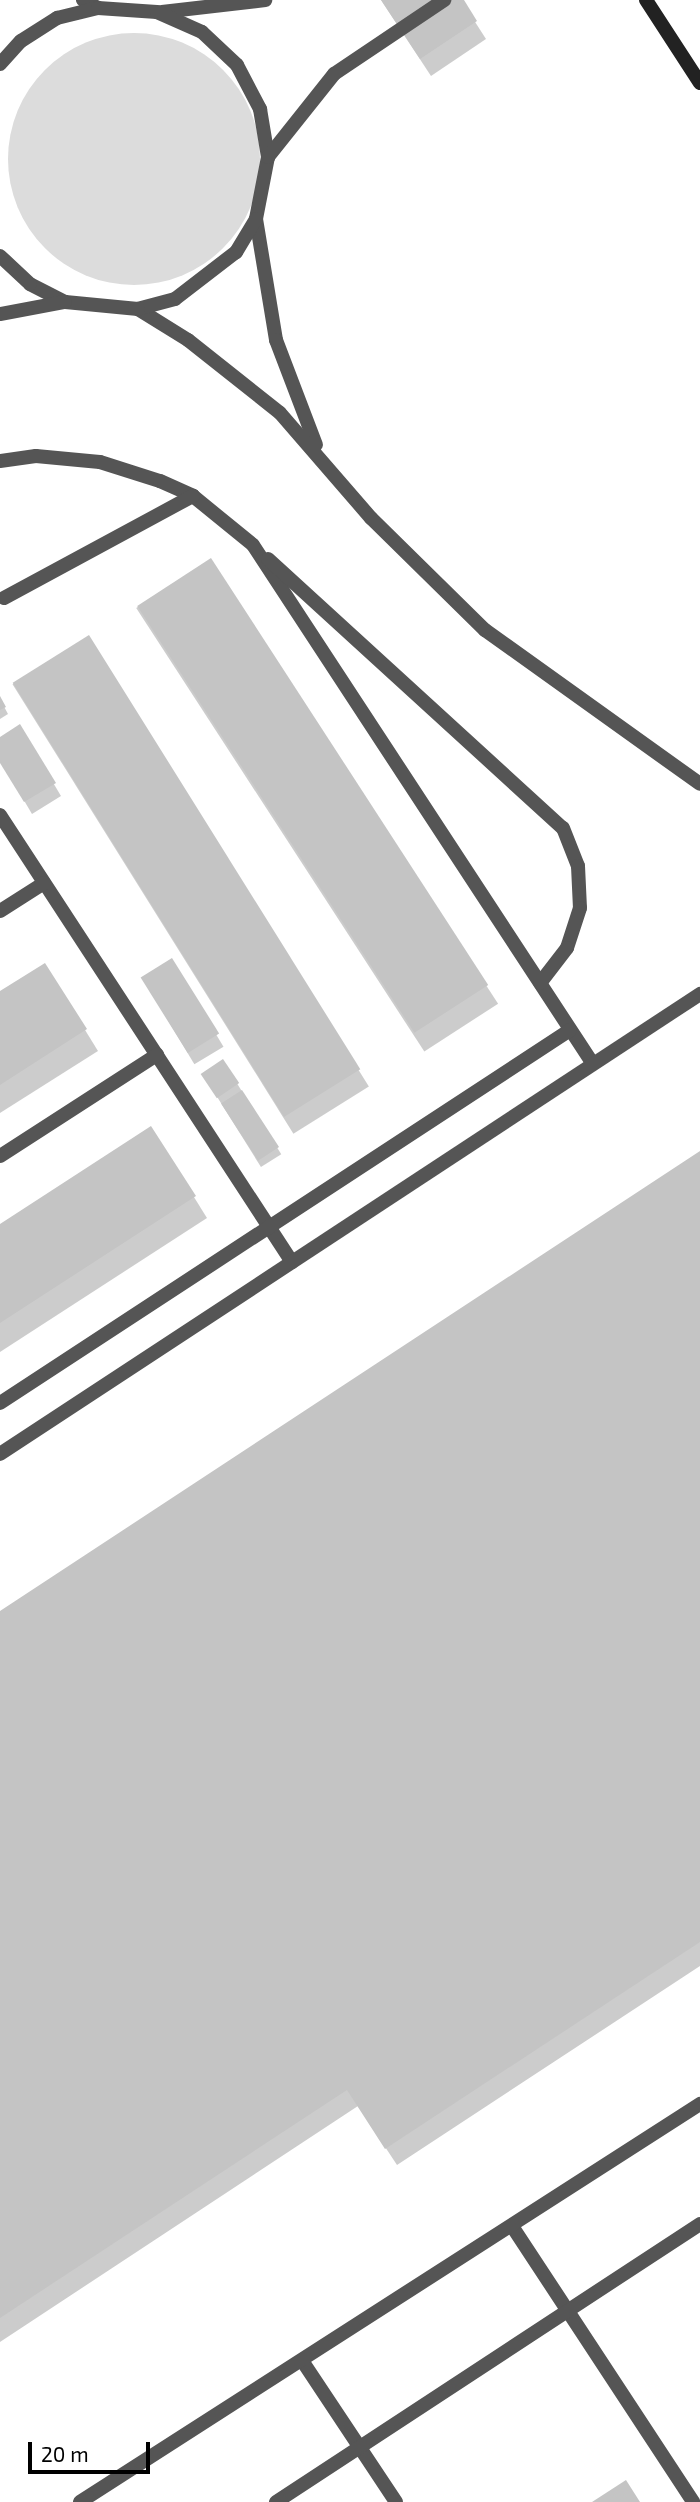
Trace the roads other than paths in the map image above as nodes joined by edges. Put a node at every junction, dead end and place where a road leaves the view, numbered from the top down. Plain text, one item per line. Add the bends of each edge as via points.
1 (83, 0) edge
2 (265, 0) edge
3 (444, 0) edge
4 (646, 0) edge
5 (98, 8) junction
6 (157, 12) junction
7 (0, 64) edge
8 (700, 83) edge
9 (268, 157) junction
10 (256, 219) junction
11 (0, 256) edge
12 (65, 302) junction
13 (138, 309) junction
14 (0, 314) edge
15 (321, 456) junction
16 (0, 461) edge
17 (193, 496) junction
18 (253, 545) junction
19 (4, 598) dead end
20 (700, 784) edge
21 (0, 815) edge
22 (44, 883) junction
23 (0, 911) edge
24 (540, 983) junction
25 (700, 994) edge
26 (570, 1030) junction
27 (156, 1055) junction
28 (593, 1064) junction
29 (0, 1156) edge
30 (269, 1226) junction
31 (292, 1262) junction
32 (0, 1403) edge
33 (0, 1454) edge
34 (700, 2104) edge
35 (700, 2224) edge
36 (512, 2226) junction
37 (568, 2311) junction
38 (303, 2362) junction
39 (360, 2448) junction
40 (100, 2497) edge
41 (80, 2502) edge
42 (276, 2502) edge
43 (396, 2502) edge
44 (693, 2502) edge

1 - 5 street
2 - 6 street via 221,10
3 - 9 street via 334,74
4 - 8 street
5 - 6 street
5 - 7 street via 57,18 21,41
6 - 9 street via 202,32 237,65 260,109
9 - 10 street
10 - 13 street via 236,252 208,279
10 - 15 street via 276,340
11 - 12 street via 30,284
12 - 13 street
12 - 14 street
13 - 15 street via 236,374
15 - 20 street via 371,518 485,630
16 - 17 street via 36,456 100,462
17 - 18 street
17 - 19 street
18 - 24 street
18 - 24 street via 563,828 578,866 580,908 567,948
21 - 22 street
22 - 23 street
22 - 27 street
24 - 26 street
25 - 28 street
26 - 28 street
26 - 30 street
27 - 29 street
27 - 30 street
28 - 31 street
30 - 31 street
30 - 32 street
31 - 33 street
34 - 36 street
35 - 37 street
36 - 37 street
36 - 38 street
37 - 39 street
37 - 44 street
38 - 39 street
38 - 40 street
39 - 42 street
39 - 43 street
40 - 41 street

